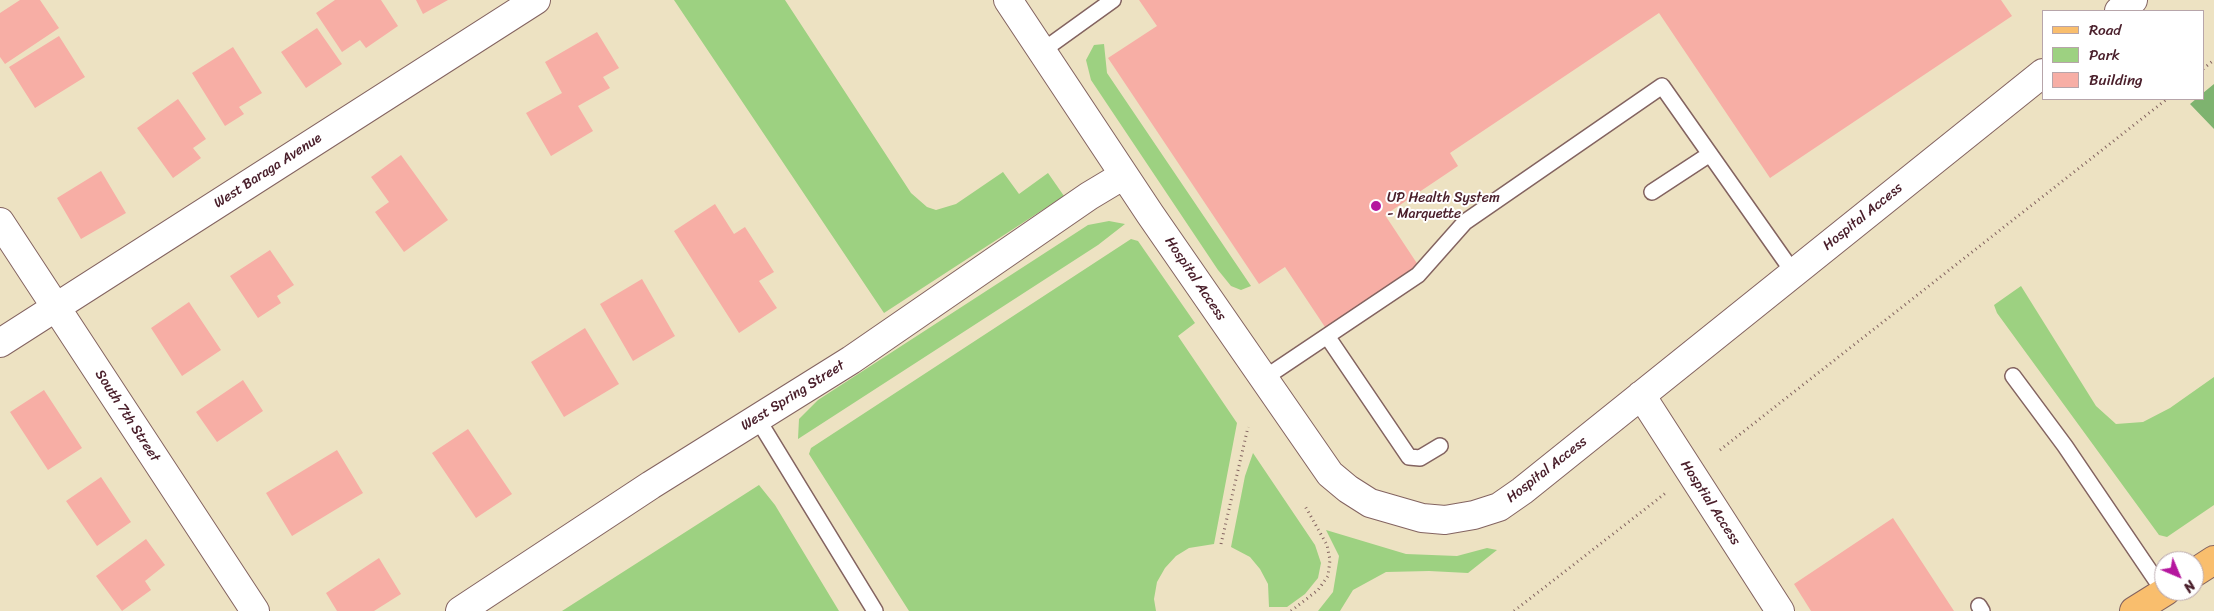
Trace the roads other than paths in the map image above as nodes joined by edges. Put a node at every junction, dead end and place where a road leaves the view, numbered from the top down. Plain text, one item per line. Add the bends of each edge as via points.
1 (536, 0) edge
2 (1008, 0) edge
3 (1113, 0) edge
4 (1042, 51) junction
5 (2042, 74) edge
6 (1710, 154) junction
7 (1124, 175) junction
8 (1652, 192) dead end
9 (0, 222) edge
10 (1794, 272) junction
11 (56, 307) junction
12 (1327, 336) junction
13 (0, 343) edge
14 (2013, 376) dead end
15 (1263, 379) junction
16 (1641, 396) junction
17 (756, 418) junction
18 (1440, 446) dead end
19 (2154, 576) edge
20 (2154, 599) edge
21 (254, 611) edge
22 (460, 611) edge
23 (875, 611) edge
24 (1780, 611) edge
25 (2134, 611) edge

1 - 11 street, West Baraga Avenue
2 - 4 street, Hospital Access
3 - 4 lane
4 - 7 street, Hospital Access
5 - 10 street, Hospital Access
6 - 8 lane
6 - 10 lane
6 - 12 lane via 1662,86 1465,222 1418,275
7 - 15 street, Hospital Access
7 - 17 street, West Spring Street via 851,360
9 - 11 street, South 7th Street
10 - 16 street, Hospital Access
11 - 13 street, West Baraga Avenue
11 - 21 street, South 7th Street
12 - 15 lane
12 - 18 lane via 1410,457 1420,458
14 - 19 lane
15 - 16 street, Hospital Access via 1330,474 1348,489 1370,503 1395,511 1446,520 1499,507
16 - 24 street, Hosptial Access
17 - 22 street, West Spring Street
17 - 23 lane
20 - 25 main road

